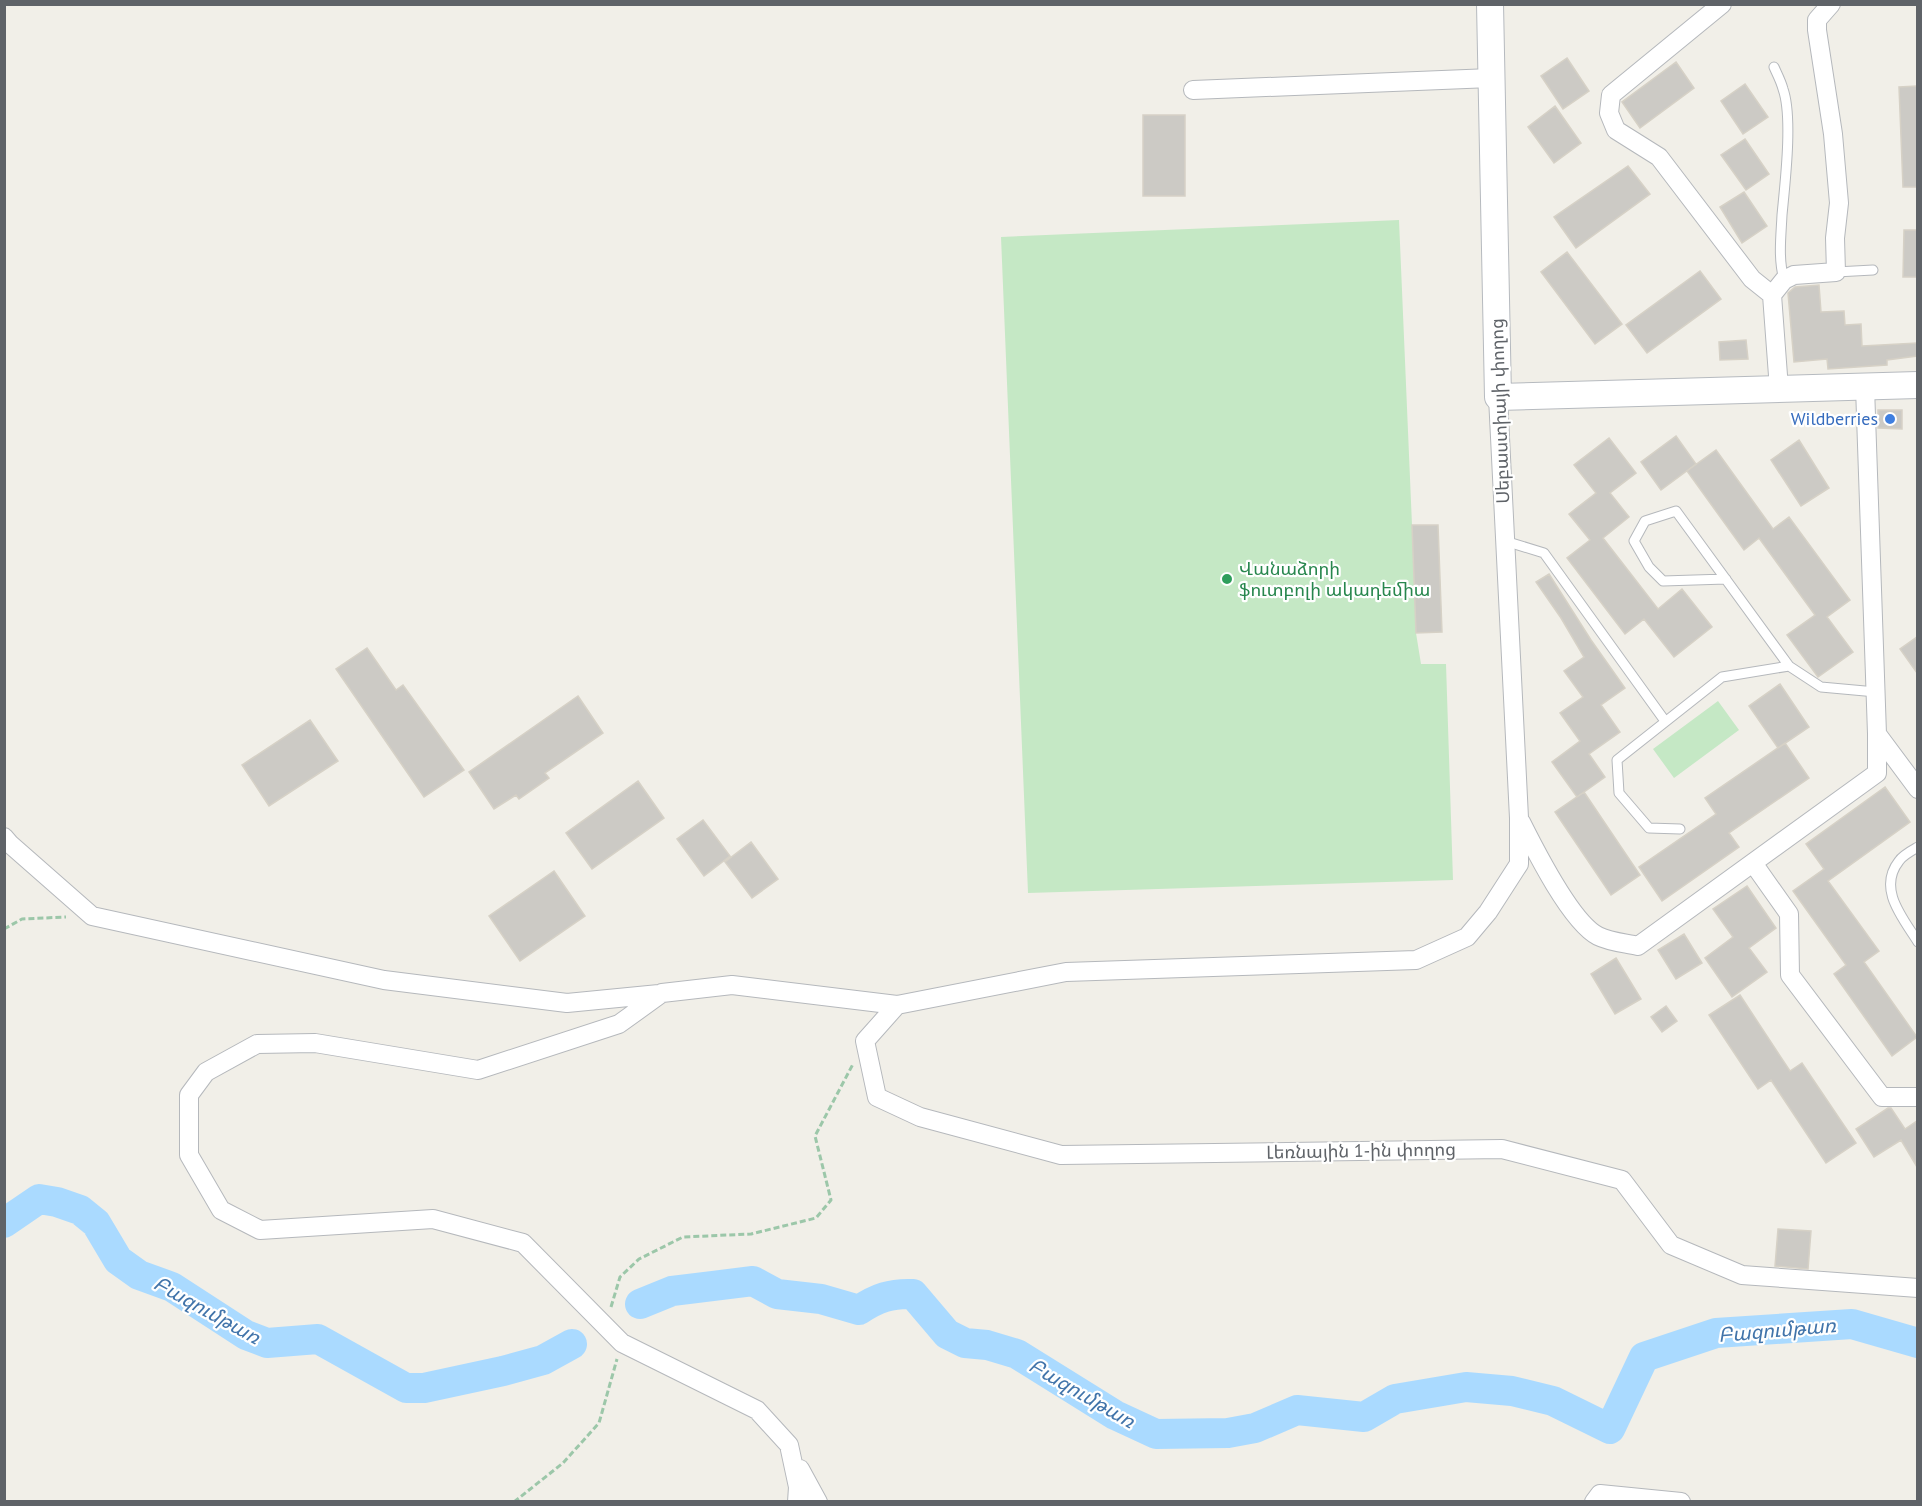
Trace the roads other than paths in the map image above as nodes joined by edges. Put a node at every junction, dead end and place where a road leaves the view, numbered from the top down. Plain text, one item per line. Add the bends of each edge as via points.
1 (1490, 4) edge
2 (1722, 4) edge
3 (1831, 4) edge
4 (1774, 67) dead end
5 (1491, 78) junction
6 (1193, 90) dead end
7 (1872, 270) dead end
8 (1836, 272) junction
9 (1784, 280) junction
10 (1772, 294) junction
11 (1917, 386) edge
12 (1865, 387) junction
13 (1779, 389) junction
14 (1498, 397) junction
15 (1505, 541) junction
16 (1726, 579) junction
17 (1789, 666) junction
18 (1876, 692) junction
19 (1665, 721) junction
20 (1877, 734) junction
21 (1917, 789) edge
22 (1519, 818) junction
23 (1680, 829) dead end
24 (4, 837) edge
25 (1917, 847) edge
26 (1753, 863) junction
27 (1917, 942) edge
28 (662, 993) junction
29 (897, 1005) junction
30 (1917, 1097) edge
31 (1917, 1288) edge
32 (789, 1445) junction
33 (797, 1502) edge
34 (818, 1502) edge
35 (1594, 1502) edge
36 (1680, 1502) edge

1 - 5 street, Սեբաստիայի փողոց
2 - 10 street via 1611,95 1609,113 1616,130 1659,157 1752,279
3 - 8 street via 1817,20 1817,30 1839,202
4 - 9 lane via 1784,90 1787,119 1780,245
5 - 6 street
5 - 14 street, Սեբաստիայի փողոց
7 - 8 lane
8 - 9 street via 1794,275
9 - 10 street
10 - 13 street
11 - 12 street
12 - 13 street
12 - 18 street
13 - 14 street
14 - 15 street, Սեբաստիայի փողոց
15 - 19 lane via 1544,553
15 - 22 street, Սեբաստիայի փողոց
16 - 16 lane via 1676,511 1645,521 1634,541 1648,567 1663,581
16 - 17 lane
17 - 18 lane via 1821,687
17 - 19 lane via 1722,677
18 - 20 street
19 - 23 lane via 1617,760 1619,793 1649,828
20 - 21 street
20 - 26 street via 1877,773
22 - 26 street via 1543,864 1584,925 1597,936 1616,942 1638,945
22 - 29 street, Սեբաստիայի փողոց via 1520,864 1488,912 1467,937 1416,960 1066,972
24 - 28 street, Սեբաստիայի փողոց via 92,916 384,980 567,1002
25 - 27 lane via 1899,860 1891,874 1890,895
26 - 30 street via 1789,914 1790,975 1882,1096
28 - 29 street, Սեբաստիայի փողոց via 732,985
28 - 32 street via 619,1024 478,1070 315,1042 257,1044 206,1072 189,1095 189,1155 221,1210 260,1230 433,1219 523,1243 622,1343 757,1410
29 - 31 street, Լեռնային 1-ին փողոց via 865,1041 877,1097 920,1118 1061,1155 1502,1149 1622,1180 1671,1245 1742,1275
32 - 33 street via 798,1487
32 - 34 street
35 - 36 street via 1600,1494

